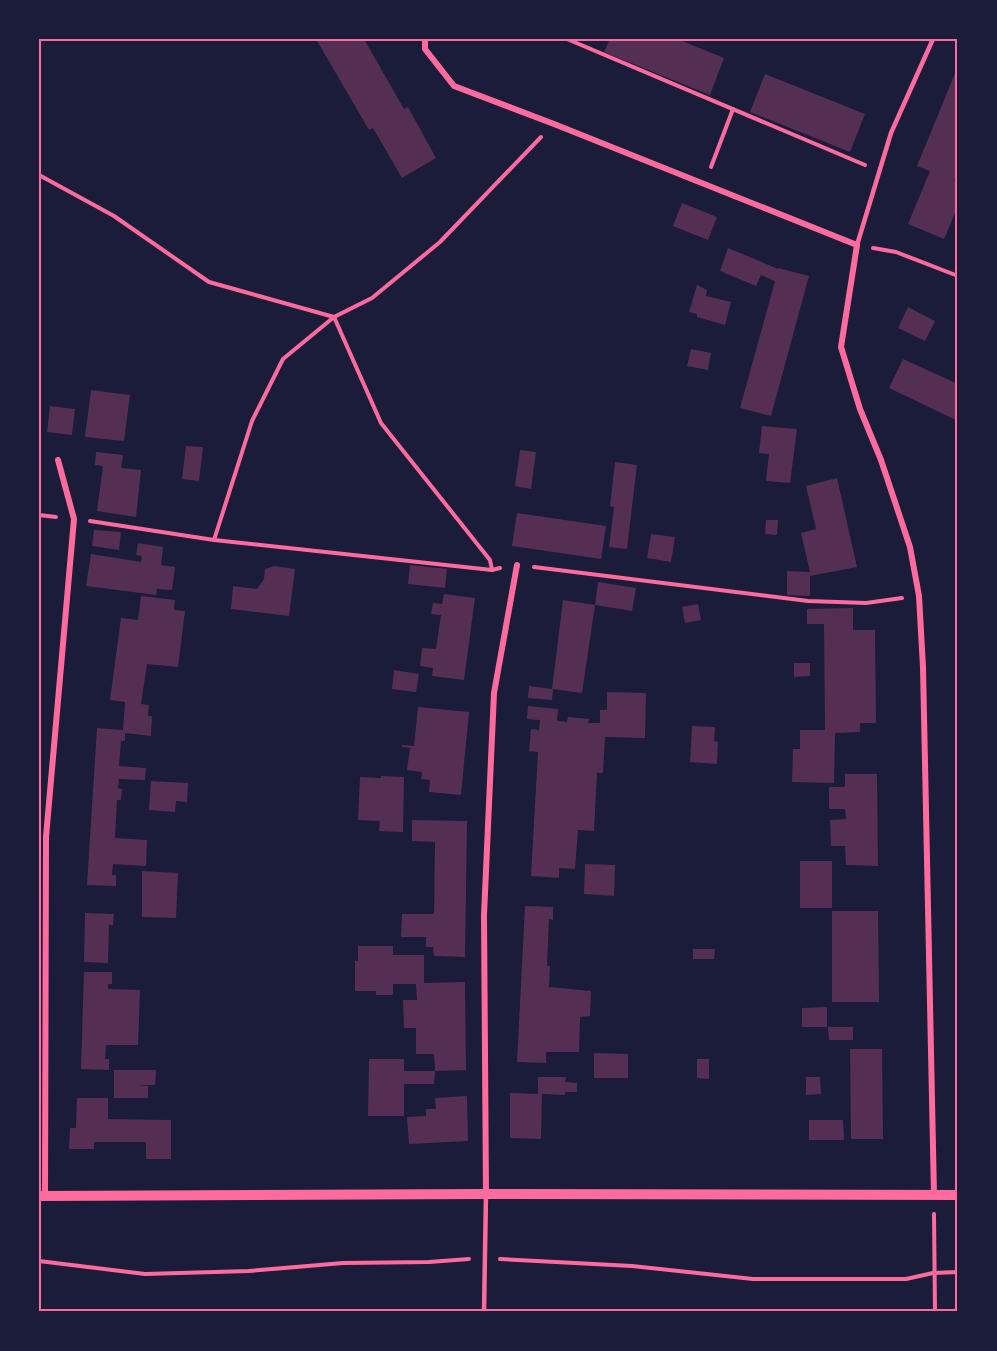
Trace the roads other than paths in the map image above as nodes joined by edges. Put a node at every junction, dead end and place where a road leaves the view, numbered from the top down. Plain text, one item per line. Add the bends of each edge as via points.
1 (425, 39) edge
2 (933, 39) edge
3 (857, 245) junction
4 (58, 460) dead end
5 (517, 565) road end
6 (486, 1194) junction
7 (934, 1195) junction
8 (958, 1195) edge
9 (42, 1196) edge
10 (484, 1312) edge

1 - 3 street via 425,49 454,86
2 - 3 lane via 891,133
3 - 7 street via 841,347 910,547 919,596
4 - 9 street via 74,519 46,837
5 - 6 street via 494,693 484,915
6 - 7 street
6 - 9 street
6 - 10 lane
7 - 8 street

